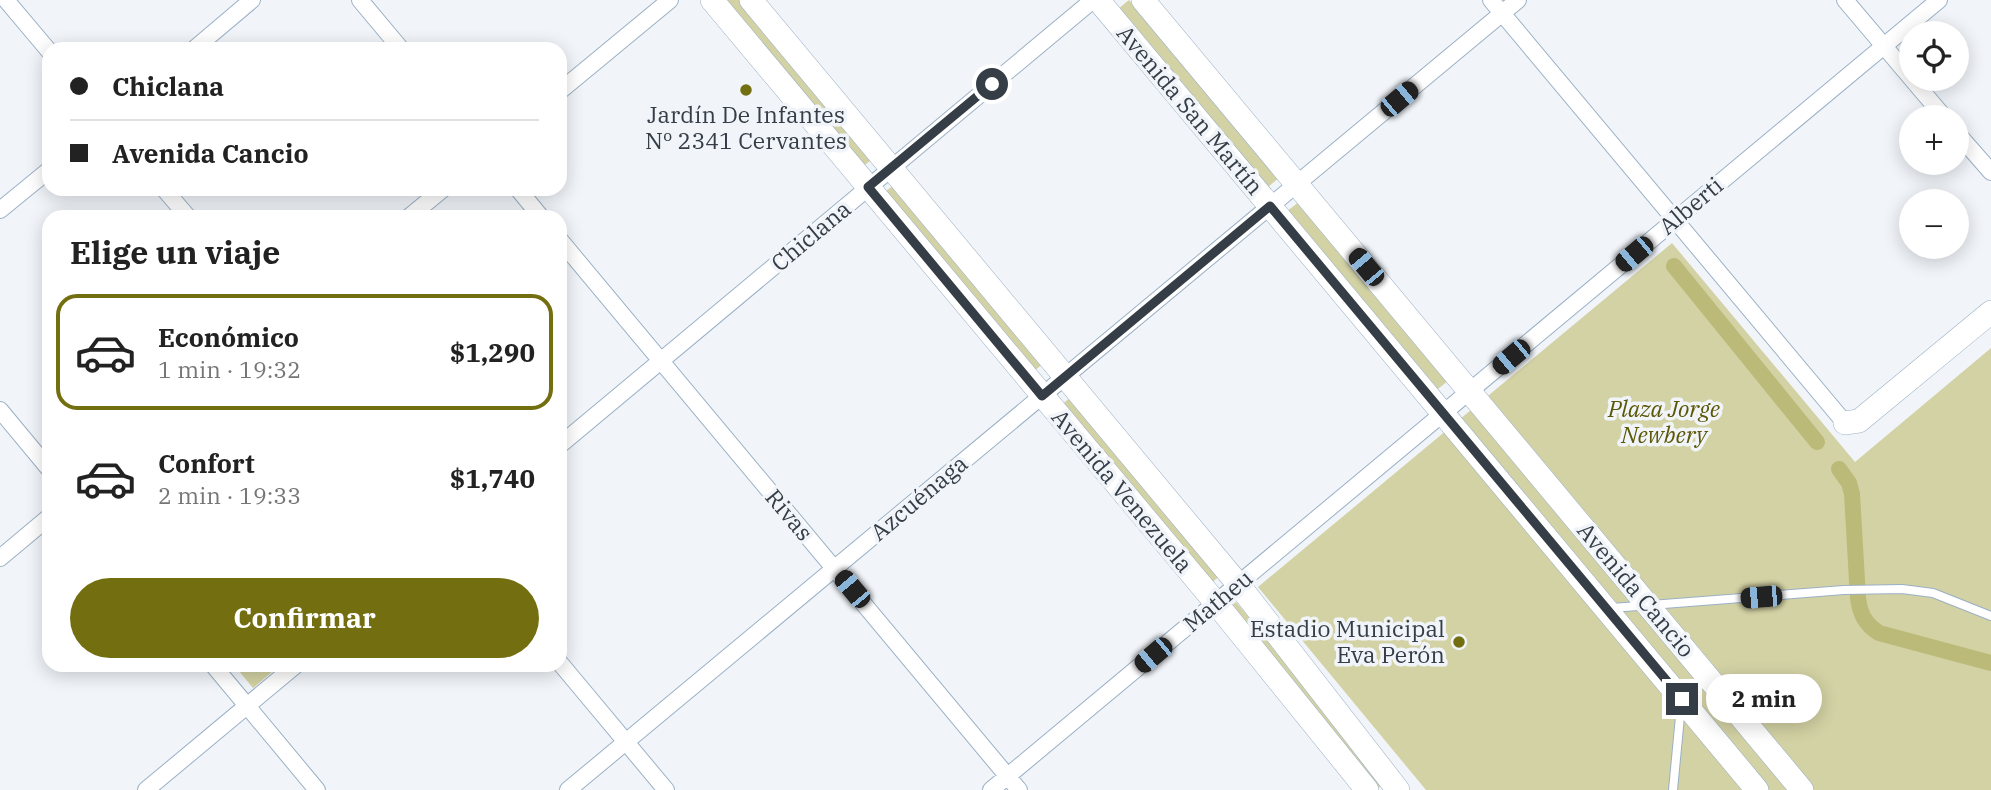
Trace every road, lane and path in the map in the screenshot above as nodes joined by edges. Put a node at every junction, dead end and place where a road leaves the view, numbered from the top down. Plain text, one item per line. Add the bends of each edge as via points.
1 (6, 0) edge
2 (253, 0) edge
3 (360, 0) edge
4 (670, 0) edge
5 (712, 0) edge
6 (751, 0) edge
7 (1096, 0) edge
8 (1143, 0) edge
9 (1491, 0) edge
10 (1518, 0) edge
11 (1844, 0) edge
12 (1939, 0) edge
13 (1502, 13) junction
14 (202, 42) edge
15 (395, 42) edge
16 (42, 43) edge
17 (1883, 46) junction
18 (567, 85) edge
19 (1934, 105) edge
20 (1969, 147) edge
21 (891, 169) junction
22 (1991, 173) edge
23 (42, 176) edge
24 (1297, 184) junction
25 (868, 187) junction
26 (170, 196) edge
27 (434, 196) edge
28 (524, 196) edge
29 (1270, 206) junction
30 (0, 210) edge
31 (182, 210) edge
32 (418, 210) edge
33 (535, 210) edge
34 (1675, 220) junction
35 (567, 248) edge
36 (1991, 312) edge
37 (661, 360) junction
38 (1065, 377) junction
39 (1470, 391) junction
40 (1042, 396) junction
41 (0, 410) edge
42 (1444, 412) junction
43 (1844, 423) joint
44 (567, 439) edge
45 (42, 461) edge
46 (42, 523) edge
47 (0, 558) edge
48 (834, 569) junction
49 (1238, 584) junction
50 (1216, 603) junction
51 (1650, 607) junction
52 (1605, 609) junction
53 (1991, 616) edge
54 (567, 671) edge
55 (219, 672) edge
56 (288, 672) edge
57 (1682, 699) junction
58 (247, 706) junction
59 (626, 742) junction
60 (1008, 776) junction
61 (146, 790) edge
62 (317, 790) edge
63 (568, 790) edge
64 (666, 790) edge
65 (992, 790) edge
66 (1019, 790) edge
67 (1367, 790) edge
68 (1398, 790) edge
69 (1673, 790) edge
70 (1757, 790) edge
71 (1802, 790) edge

1 - 16 street
2 - 14 street
3 - 15 street
4 - 18 street
5 - 25 street, Avenida Venezuela
6 - 21 street, Avenida Venezuela
7 - 21 street, Chiclana
7 - 29 street, Avenida San Martín
8 - 24 street, Avenida San Martín
9 - 13 street
10 - 13 street, Azcuénaga
11 - 17 street
12 - 17 street, Alberti
13 - 24 street, Azcuénaga
13 - 34 street
17 - 19 street
17 - 34 street, Alberti
20 - 22 street
21 - 25 street, Chiclana
21 - 38 street, Avenida Venezuela
23 - 30 street
24 - 29 street, Azcuénaga
24 - 39 street, Avenida San Martín
25 - 37 street, Chiclana
25 - 40 street, Avenida Venezuela
26 - 31 street
27 - 32 street
28 - 33 street
29 - 38 street, Azcuénaga
29 - 42 street, Avenida San Martín
34 - 39 street, Alberti
34 - 43 street
35 - 37 street, Rivas
36 - 43 street via 1859,421
37 - 44 street, Chiclana
37 - 48 street, Rivas
38 - 40 street, Azcuénaga
38 - 49 street, Avenida Venezuela
39 - 42 street, Alberti
39 - 51 street, Avenida Cancio
40 - 48 street, Azcuénaga
40 - 50 street, Avenida Venezuela
41 - 45 street
42 - 49 street, Matheu
42 - 52 street, Avenida Cancio
46 - 47 street
48 - 59 street, Azcuénaga
48 - 60 street, Rivas
49 - 50 street, Matheu
49 - 68 street, Avenida Venezuela
50 - 60 street, Matheu
50 - 67 street, Avenida Venezuela
51 - 52 lane
51 - 53 lane via 1877,589 1933,593
51 - 71 street, Avenida Cancio
52 - 57 street, Avenida Cancio
54 - 59 street
55 - 58 street
56 - 58 street
57 - 69 lane
57 - 70 street, Avenida Cancio
58 - 61 street
58 - 62 street
59 - 63 street, Azcuénaga
59 - 64 street
60 - 65 street, Matheu
60 - 66 street, Rivas

